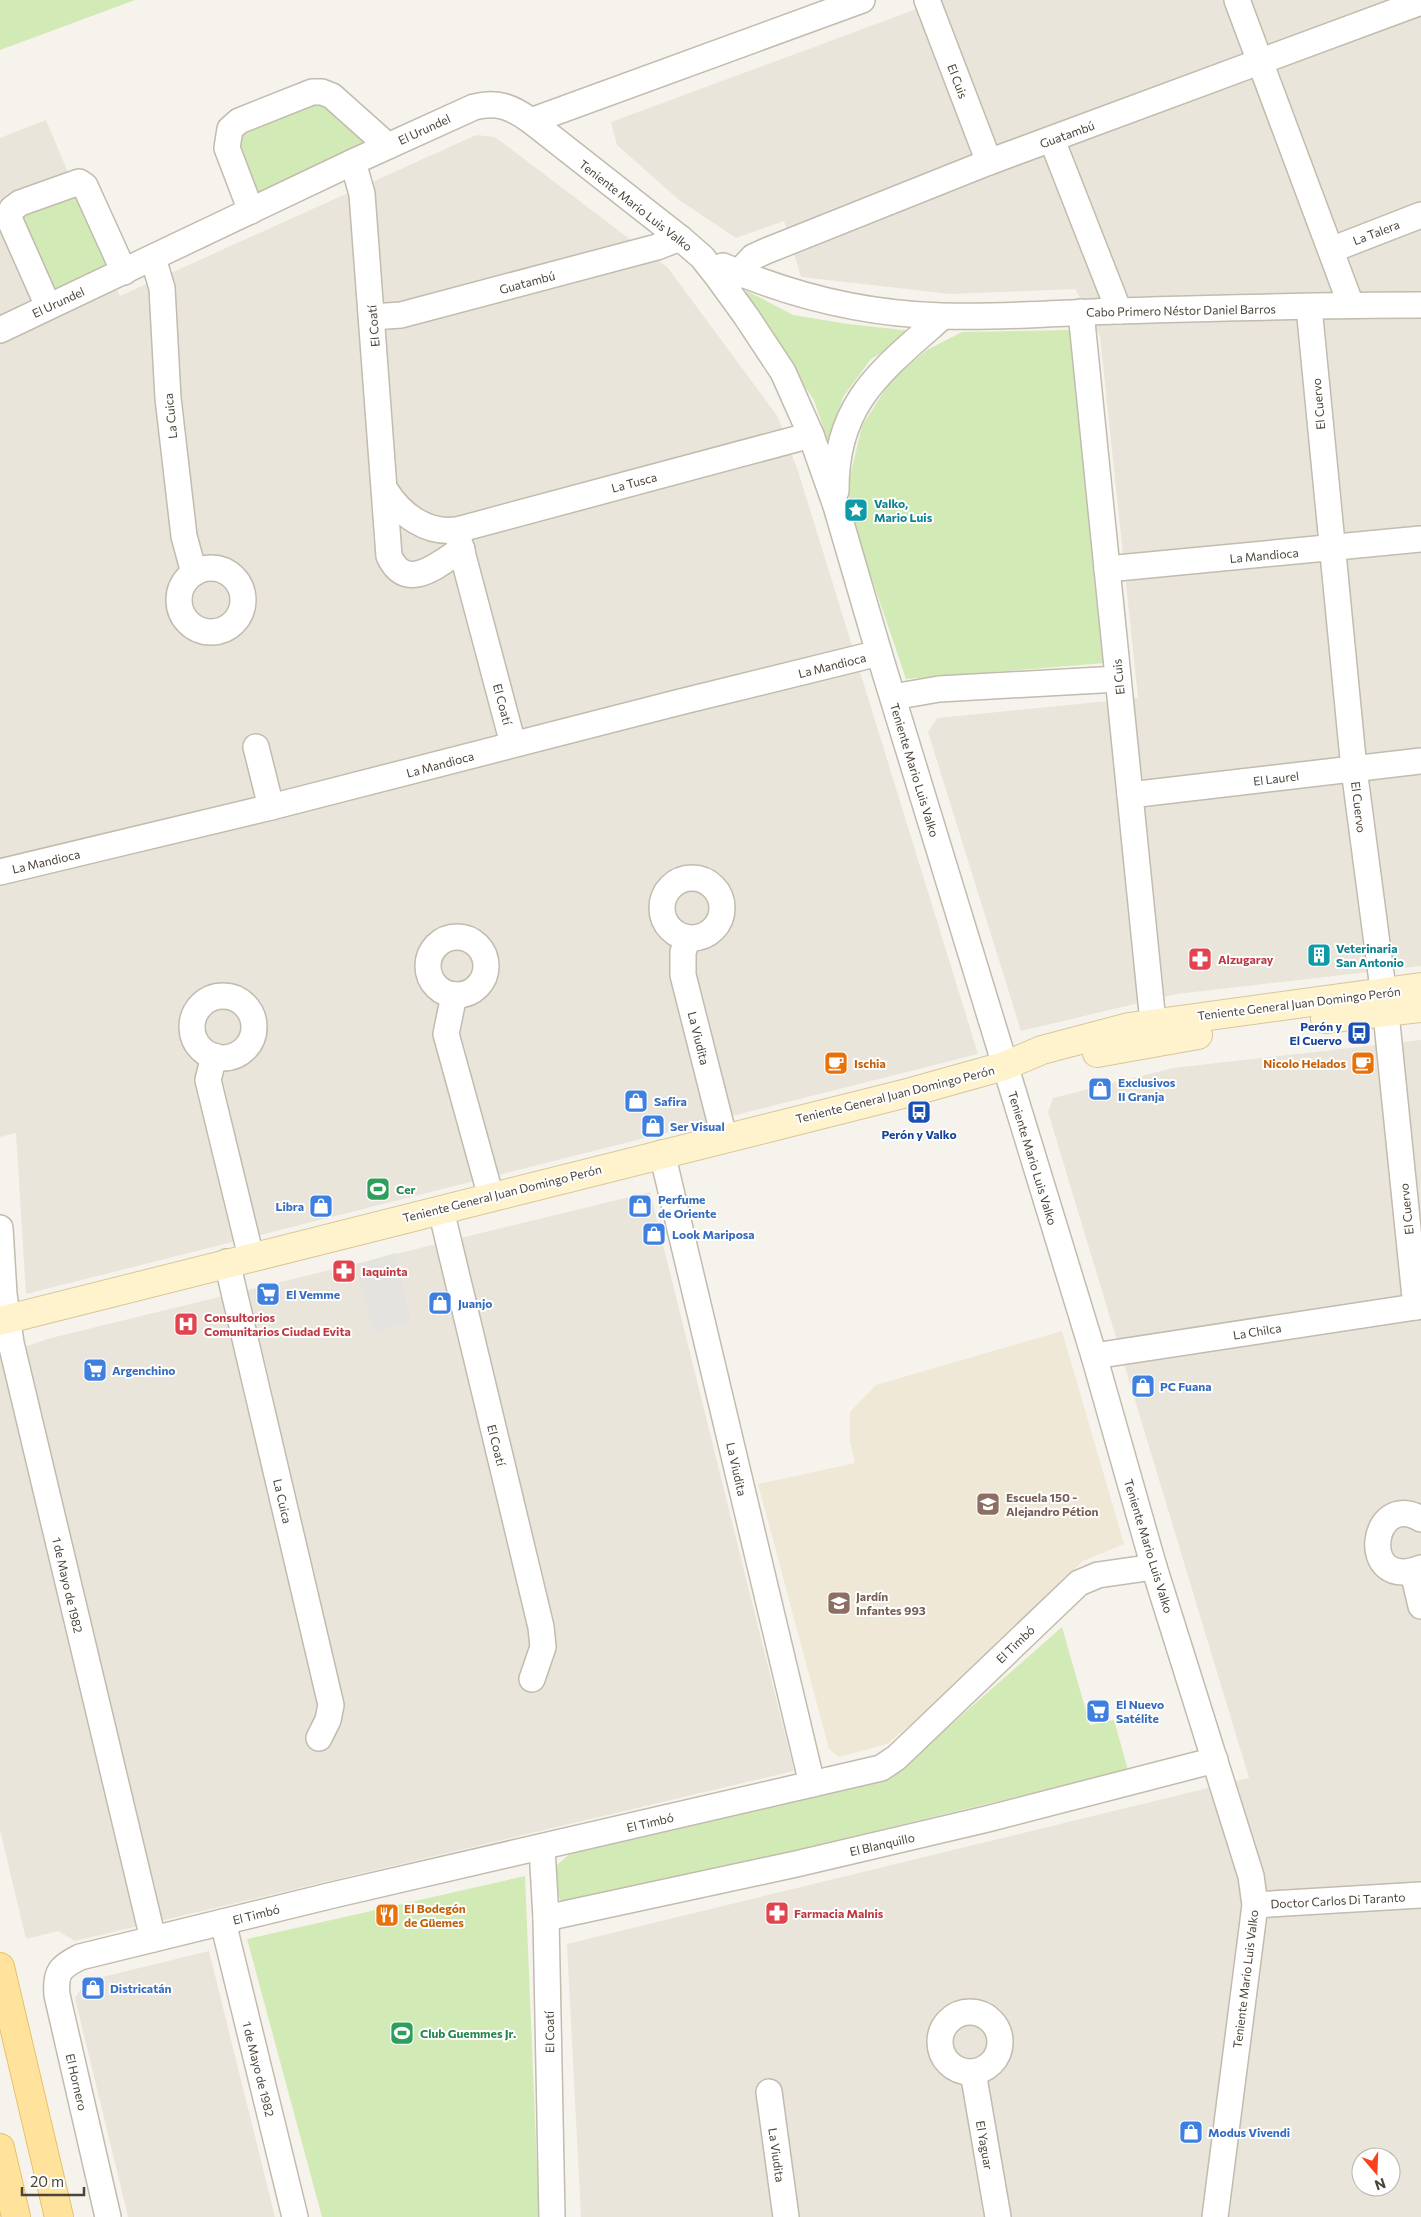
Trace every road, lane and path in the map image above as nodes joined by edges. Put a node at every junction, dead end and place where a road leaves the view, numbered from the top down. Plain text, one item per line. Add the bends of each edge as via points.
1 (862, 0) edge
2 (927, 0) edge
3 (1237, 0) edge
4 (1421, 2) edge
5 (1261, 62) junction
6 (530, 121) junction
7 (1052, 140) junction
8 (388, 146) junction
9 (353, 162) junction
10 (990, 162) junction
11 (251, 211) junction
12 (1421, 215) edge
13 (680, 238) junction
14 (1331, 250) junction
15 (153, 258) junction
16 (124, 272) junction
17 (731, 280) junction
18 (1421, 304) edge
19 (1351, 305) junction
20 (48, 306) junction
21 (1309, 307) junction
22 (1119, 311) junction
23 (1081, 312) junction
24 (942, 316) junction
25 (372, 317) junction
26 (0, 330) edge
27 (811, 434) junction
28 (386, 491) junction
29 (836, 506) junction
30 (1421, 539) edge
31 (459, 540) junction
32 (1331, 549) junction
33 (1107, 569) junction
34 (194, 573) dead end
35 (879, 653) junction
36 (1118, 679) junction
37 (892, 697) junction
38 (513, 744) junction
39 (256, 748) dead end
40 (1421, 761) edge
41 (1354, 768) junction
42 (1130, 796) junction
43 (271, 807) junction
44 (1, 870) edge
45 (688, 938) dead end
46 (1421, 987) edge
47 (454, 995) dead end
48 (1384, 1002) junction
49 (1421, 1008) edge
50 (1155, 1032) junction
51 (214, 1056) dead end
52 (1004, 1066) junction
53 (724, 1138) junction
54 (662, 1153) junction
55 (491, 1197) junction
56 (441, 1210) junction
57 (0, 1228) edge
58 (239, 1260) junction
59 (1418, 1306) edge
60 (4, 1320) edge
61 (1094, 1356) junction
62 (1421, 1518) edge
63 (1154, 1567) junction
64 (1417, 1570) edge
65 (1421, 1606) edge
66 (532, 1679) dead end
67 (319, 1738) dead end
68 (1215, 1760) junction
69 (812, 1784) junction
70 (542, 1848) junction
71 (1421, 1895) edge
72 (1255, 1905) junction
73 (546, 1918) junction
74 (223, 1922) junction
75 (153, 1939) junction
76 (80, 1957) joint
77 (0, 1967) edge
78 (973, 2072) dead end
79 (769, 2092) dead end
80 (0, 2148) edge
81 (16, 2217) edge
82 (59, 2217) edge
83 (108, 2217) edge
84 (295, 2217) edge
85 (552, 2217) edge
86 (786, 2217) edge
87 (998, 2217) edge
88 (1215, 2217) edge

1 - 6 street
2 - 10 street, El Cuis
3 - 5 street
4 - 5 street, Guatambú
5 - 7 street, Guatambú
5 - 14 street
6 - 8 street, El Urundel via 503,105 487,104
6 - 13 street, Teniente Mario Luis Valko
7 - 10 street, Guatambú
7 - 22 street
8 - 9 street, El Urundel
8 - 11 street via 332,96 322,92 312,92 239,121 230,129 226,148
9 - 11 street, El Urundel
9 - 25 street, El Coatí via 362,194
10 - 17 street, Guatambú via 766,251 753,257
11 - 15 street, El Urundel
12 - 14 street, La Talera
13 - 17 street, Teniente Mario Luis Valko
13 - 25 street, Guatambú via 657,247 401,315
14 - 19 street
15 - 16 street, El Urundel
15 - 34 street, La Cuica via 162,288 168,398 184,536
16 - 20 street, El Urundel
16 - 20 street via 85,186 79,182 20,203 12,209 9,218
17 - 24 street, Cabo Primero Néstor Daniel Barros via 847,305
17 - 27 street, Teniente Mario Luis Valko via 746,316 783,372
18 - 19 street, Cabo Primero Néstor Daniel Barros
19 - 21 street, Cabo Primero Néstor Daniel Barros
20 - 26 street, El Urundel
21 - 22 street, Cabo Primero Néstor Daniel Barros
21 - 32 street, El Cuervo
22 - 23 street, Cabo Primero Néstor Daniel Barros
23 - 24 street, Cabo Primero Néstor Daniel Barros
23 - 33 street, El Cuis
24 - 29 street via 875,379 849,418 837,458
25 - 28 street, El Coatí
27 - 29 street, Teniente Mario Luis Valko
27 - 31 street, La Tusca
28 - 31 street via 394,504 414,521
28 - 31 street, El Coatí via 389,556 394,566 404,573 429,571
29 - 35 street, Teniente Mario Luis Valko
30 - 32 street, La Mandioca
31 - 38 street, El Coatí
32 - 33 street, La Mandioca
32 - 41 street, El Cuervo
33 - 36 street, El Cuis
35 - 37 street, Teniente Mario Luis Valko
35 - 38 street, La Mandioca
36 - 37 street via 939,690
36 - 42 street, El Cuis
37 - 52 street, Teniente Mario Luis Valko
38 - 43 street, La Mandioca
39 - 43 street
40 - 41 street, El Laurel
41 - 42 street, El Laurel
41 - 48 street, El Cuervo
42 - 50 street, El Cuis
43 - 44 street, La Mandioca
45 - 53 street, La Viudita via 683,952 683,976
46 - 48 main road, Teniente General Juan Domingo Perón
47 - 55 street via 446,1034
48 - 49 main road, Teniente General Juan Domingo Perón
48 - 50 main road, Teniente General Juan Domingo Perón
48 - 59 street, El Cuervo
50 - 52 main road, Teniente General Juan Domingo Perón via 1042,1050
51 - 58 street, La Cuica via 208,1080
52 - 53 main road, Teniente General Juan Domingo Perón
52 - 61 street, Teniente Mario Luis Valko
53 - 54 main road, Teniente General Juan Domingo Perón
54 - 55 main road, Teniente General Juan Domingo Perón
54 - 69 street, La Viudita
55 - 56 main road, Teniente General Juan Domingo Perón
56 - 58 main road, Teniente General Juan Domingo Perón
56 - 66 street, El Coatí via 541,1627 543,1647
57 - 60 street, 1 de Mayo de 1982
58 - 60 main road, Teniente General Juan Domingo Perón
58 - 67 street, La Cuica via 331,1704
59 - 61 street, La Chilca
60 - 75 street, 1 de Mayo de 1982
61 - 63 street, Teniente Mario Luis Valko
62 - 64 street via 1408,1514 1389,1519 1377,1535 1376,1546 1384,1564 1403,1572
63 - 68 street, Teniente Mario Luis Valko
63 - 69 street, El Timbó via 1098,1575 1079,1583 896,1758 881,1768
64 - 65 street
68 - 72 street, Teniente Mario Luis Valko via 1251,1876
68 - 73 street, El Blanquillo via 987,1819
69 - 70 street, El Timbó
70 - 73 street, El Coatí
70 - 74 street, El Timbó
71 - 72 street, Doctor Carlos Di Taranto
72 - 88 street, Teniente Mario Luis Valko
73 - 85 street, El Coatí
74 - 75 street, El Timbó
74 - 84 street, 1 de Mayo de 1982
75 - 76 street, El Timbó
76 - 83 street, El Hornero via 65,1964 58,1973 57,1995
77 - 82 main road
78 - 87 street, El Yaguar
79 - 86 street, La Viudita
80 - 81 main road

